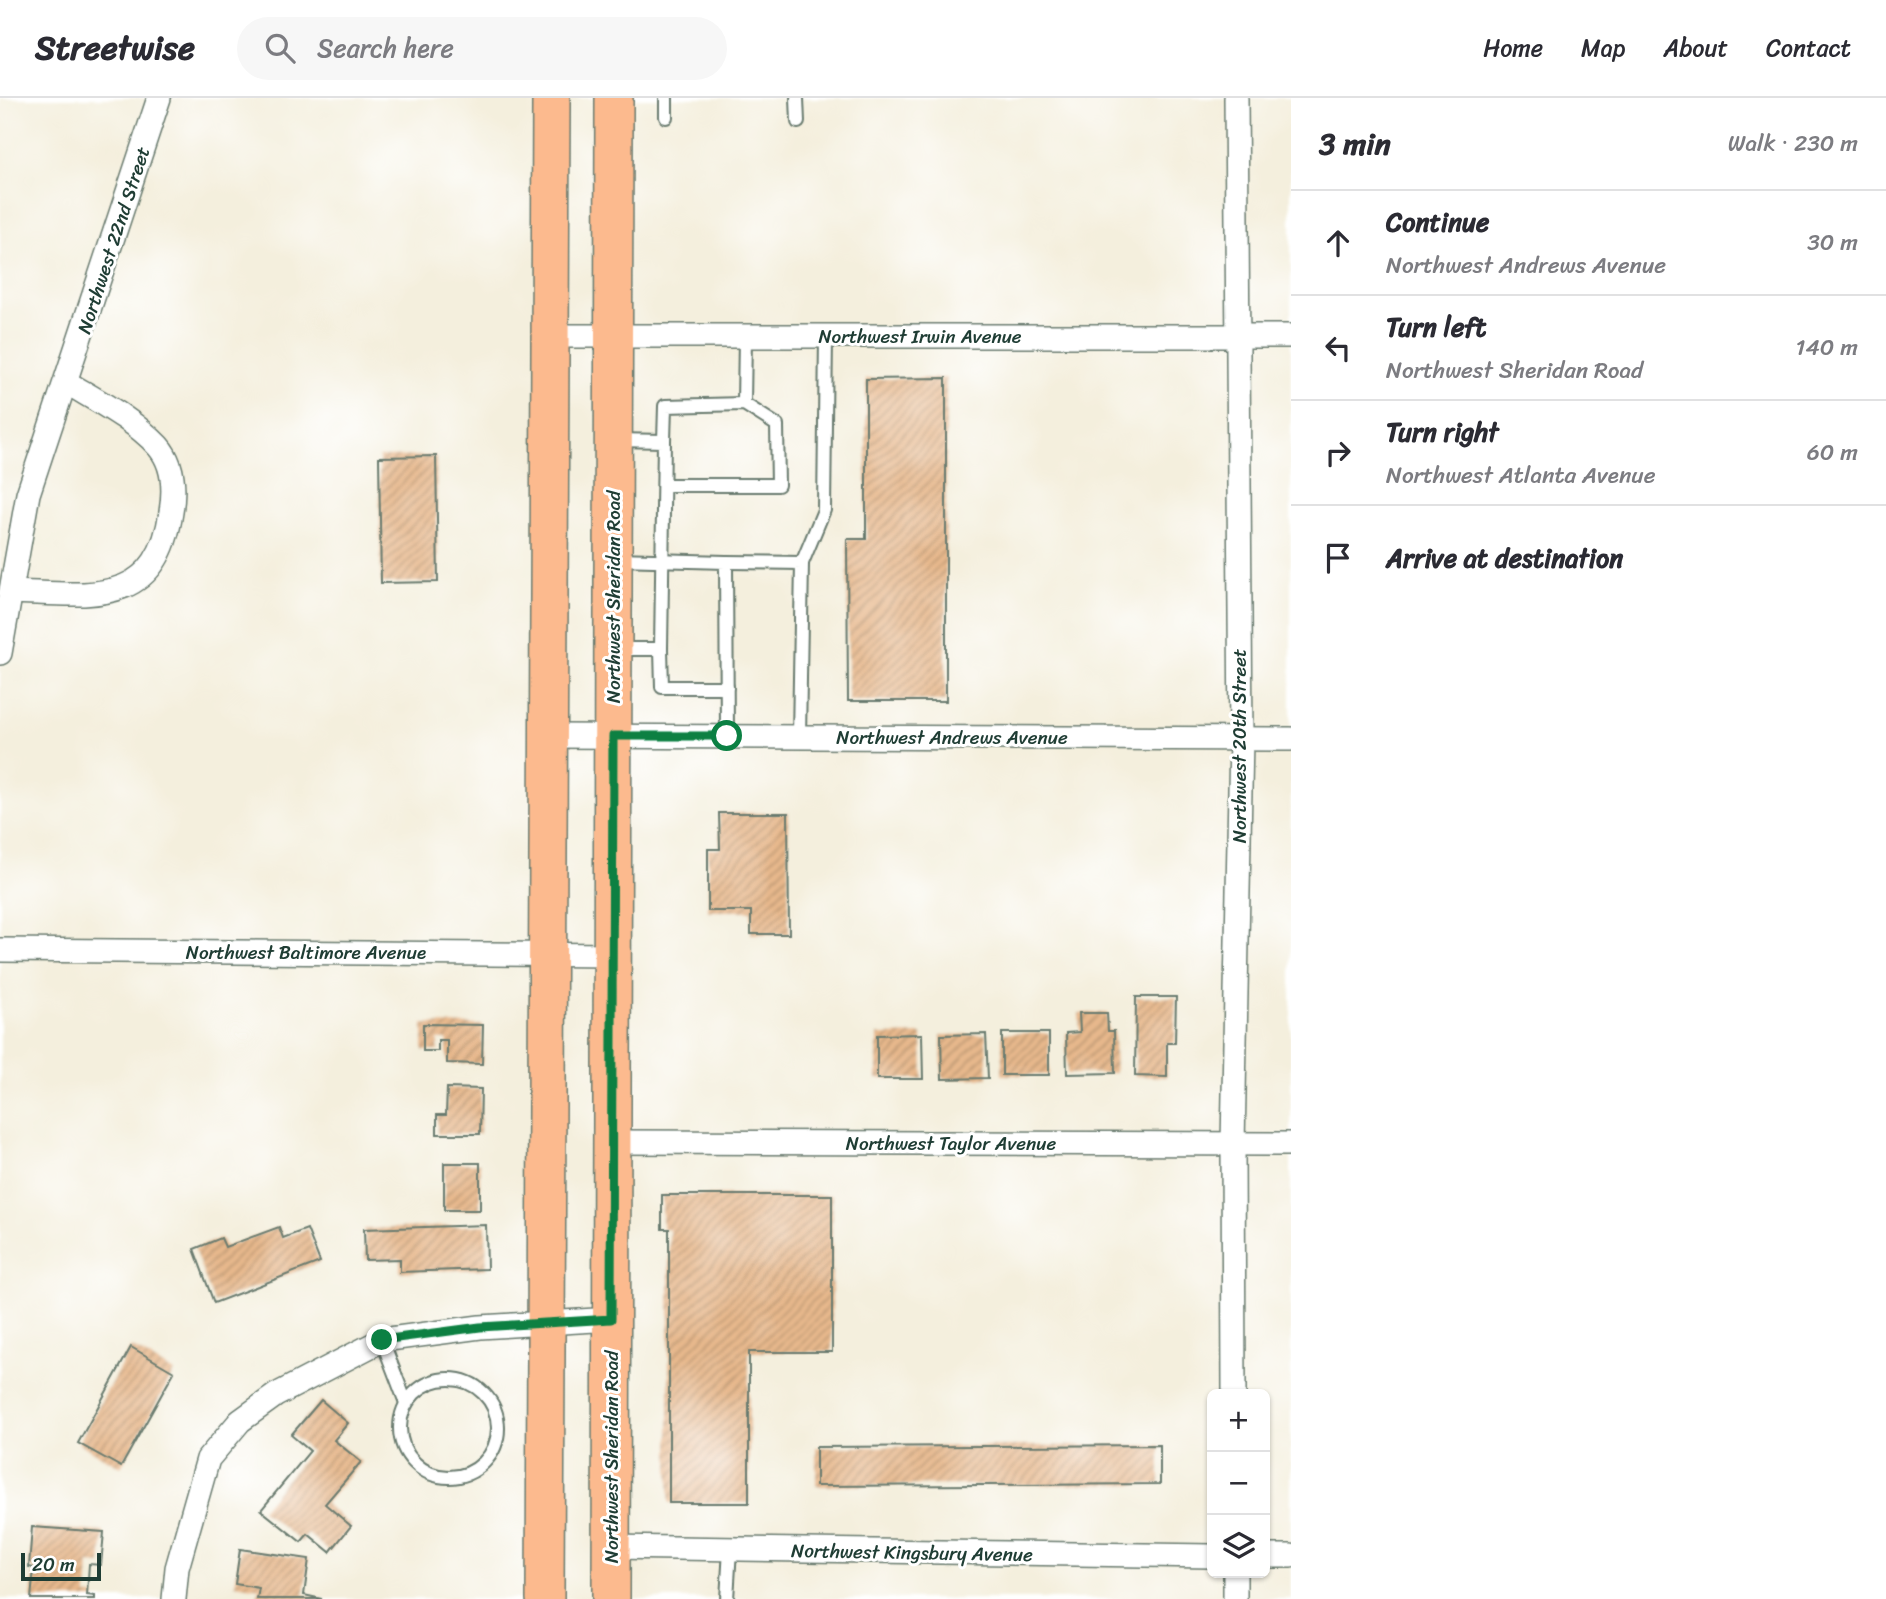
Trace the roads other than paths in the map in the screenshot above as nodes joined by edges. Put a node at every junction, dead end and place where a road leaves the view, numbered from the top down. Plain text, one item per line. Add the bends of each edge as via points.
1 (159, 98) edge
2 (551, 98) edge
3 (614, 98) edge
4 (666, 98) edge
5 (797, 98) edge
6 (1236, 98) edge
7 (666, 117) dead end
8 (797, 122) dead end
9 (550, 336) junction
10 (613, 336) junction
11 (745, 336) junction
12 (826, 336) junction
13 (1237, 336) junction
14 (1291, 336) edge
15 (66, 382) junction
16 (744, 404) junction
17 (613, 440) junction
18 (664, 441) junction
19 (664, 485) junction
20 (613, 559) junction
21 (663, 560) junction
22 (726, 562) junction
23 (802, 563) junction
24 (11, 592) junction
25 (614, 649) junction
26 (661, 649) junction
27 (0, 653) edge
28 (727, 687) junction
29 (548, 736) junction
30 (613, 736) junction
31 (727, 736) junction
32 (799, 736) junction
33 (1241, 739) junction
34 (1291, 739) edge
35 (0, 950) edge
36 (547, 954) junction
37 (612, 955) junction
38 (612, 1142) junction
39 (1233, 1144) junction
40 (1291, 1144) edge
41 (611, 1319) junction
42 (546, 1323) junction
43 (382, 1340) junction
44 (1234, 1389) edge
45 (405, 1402) junction
46 (611, 1547) junction
47 (730, 1549) junction
48 (1207, 1556) edge
49 (1270, 1556) edge
50 (1291, 1556) edge
51 (1235, 1578) edge
52 (174, 1599) edge
53 (545, 1599) edge
54 (611, 1599) edge
55 (727, 1599) edge
56 (1234, 1599) edge

1 - 15 street, Northwest 22nd Street
2 - 9 main road
3 - 10 main road, Northwest Sheridan Road
4 - 7 lane
5 - 8 lane
6 - 13 street, Northwest 20th Street
9 - 10 street, Northwest Irwin Avenue
9 - 29 main road
10 - 11 street, Northwest Irwin Avenue
10 - 17 main road, Northwest Sheridan Road
11 - 12 street, Northwest Irwin Avenue
11 - 16 lane
12 - 13 street, Northwest Irwin Avenue
12 - 23 lane via 824,510
13 - 14 street, Northwest Irwin Avenue
13 - 33 street, Northwest 20th Street
15 - 24 street, Northwest 22nd Street via 28,494
15 - 24 street via 134,425 159,448 172,469 174,496 168,536 155,564 139,580 99,595
16 - 18 lane via 665,406
16 - 19 lane via 777,425 778,485
17 - 18 lane
17 - 20 main road, Northwest Sheridan Road
18 - 19 lane
19 - 21 lane
20 - 21 lane
20 - 25 main road, Northwest Sheridan Road
21 - 22 lane
21 - 26 lane
22 - 23 lane
22 - 28 lane
23 - 32 lane
24 - 27 street, Northwest 22nd Street
25 - 26 lane
25 - 30 main road, Northwest Sheridan Road
26 - 28 lane via 662,687
28 - 31 lane
29 - 30 street, Northwest Andrews Avenue
29 - 36 main road
30 - 31 street, Northwest Andrews Avenue
30 - 37 main road, Northwest Sheridan Road
31 - 32 street, Northwest Andrews Avenue
32 - 33 street, Northwest Andrews Avenue
33 - 34 street, Northwest Andrews Avenue
33 - 39 street, Northwest 20th Street
35 - 36 street, Northwest Baltimore Avenue
36 - 37 street, Northwest Baltimore Avenue
36 - 42 main road
37 - 38 main road, Northwest Sheridan Road
38 - 39 street, Northwest Taylor Avenue
38 - 41 main road, Northwest Sheridan Road
39 - 40 street, Northwest Taylor Avenue
39 - 44 street, Northwest 20th Street
41 - 42 street
41 - 46 main road, Northwest Sheridan Road
42 - 43 street
42 - 53 main road
43 - 45 lane
43 - 52 street via 276,1395 240,1421 208,1459 177,1568
45 - 45 lane via 399,1433 411,1461 423,1471 461,1475 482,1465 493,1452 498,1419 486,1396 466,1381 432,1381
46 - 47 street, Northwest Kingsbury Avenue
46 - 54 main road, Northwest Sheridan Road
47 - 48 street, Northwest Kingsbury Avenue
47 - 55 lane
49 - 50 street
51 - 56 street

